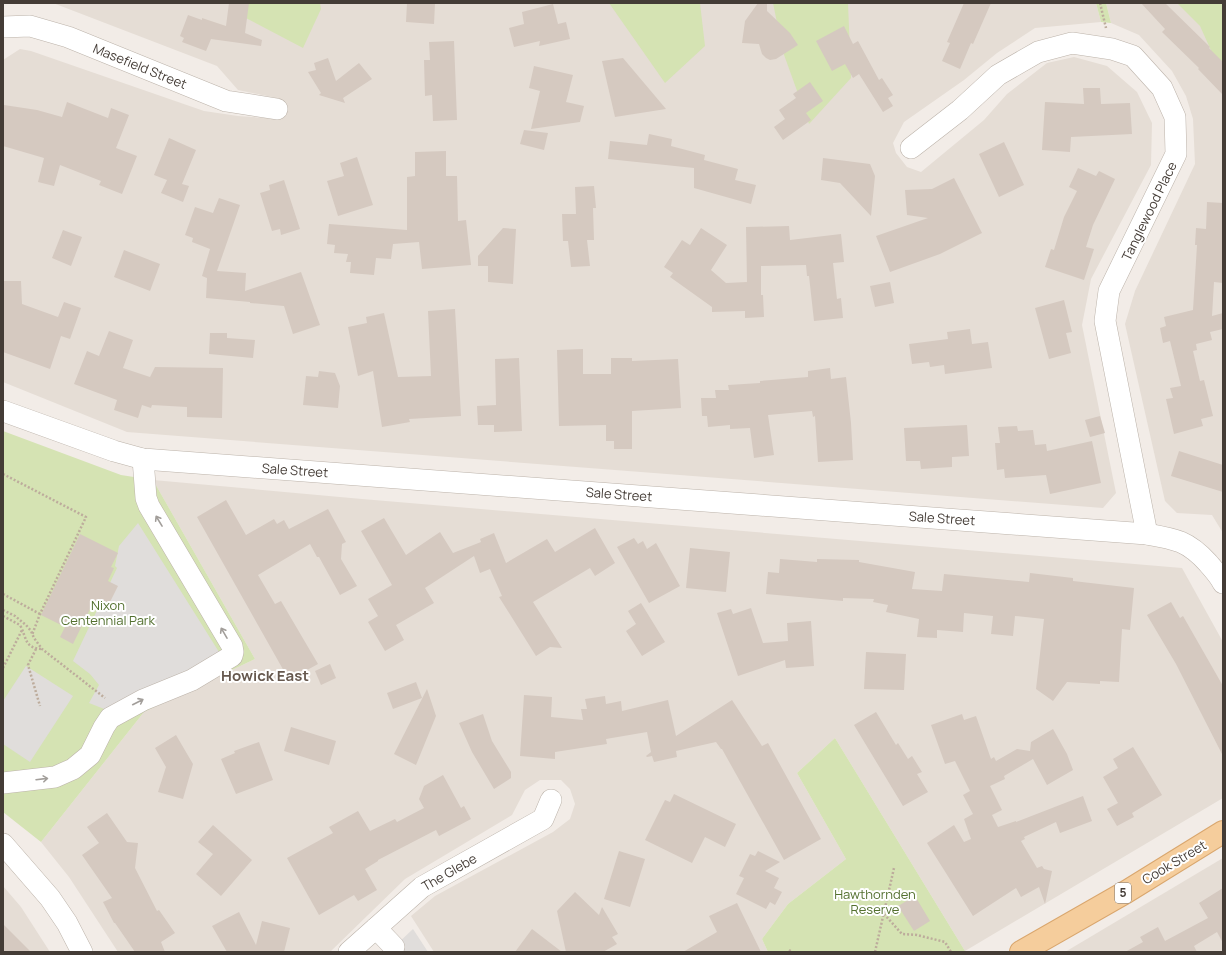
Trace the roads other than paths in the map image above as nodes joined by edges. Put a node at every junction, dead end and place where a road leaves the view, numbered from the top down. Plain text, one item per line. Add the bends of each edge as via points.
1 (3, 27) edge
2 (277, 109) dead end
3 (911, 148) dead end
4 (3, 411) edge
5 (143, 459) junction
6 (1147, 534) junction
7 (1223, 583) edge
8 (3, 783) edge
9 (551, 800) dead end
10 (1223, 832) edge
11 (3, 844) edge
12 (376, 928) junction
13 (394, 947) dead end
14 (82, 952) edge
15 (349, 952) edge
16 (1021, 952) edge

1 - 2 street, Masefield Street via 30,26 68,37 226,101
3 - 6 street, Tanglewood Place via 960,110 998,75 1038,52 1072,43 1112,49 1133,56 1162,88 1175,117 1176,154 1109,291 1105,321
4 - 5 street, Sale Street
5 - 6 street, Sale Street
8 -> 5 street via 55,778 73,770 90,756 110,718 143,700 192,680 232,656 232,646 149,506
6 - 7 street, Sale Street via 1185,543 1197,551
9 - 12 street, The Glebe via 543,819 422,887
10 - 16 main road, Cook Street / 5 via 1126,892
11 - 14 street via 50,898
12 - 13 street
12 - 15 street, The Glebe

